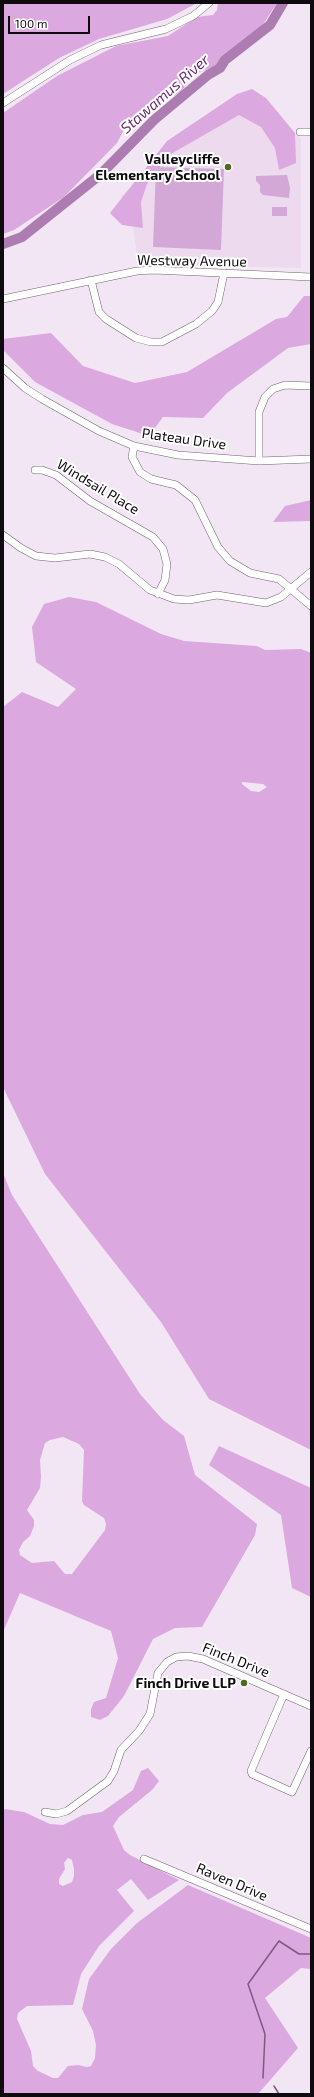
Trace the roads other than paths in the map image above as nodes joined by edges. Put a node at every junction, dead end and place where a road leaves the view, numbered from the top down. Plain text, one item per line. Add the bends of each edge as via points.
1 (208, 3) edge
2 (3, 104) edge
3 (300, 132) dead end
4 (311, 132) edge
5 (224, 274) junction
6 (311, 277) edge
7 (91, 280) junction
8 (3, 299) edge
9 (3, 368) edge
10 (311, 386) edge
11 (134, 446) junction
12 (311, 459) edge
13 (259, 462) junction
14 (34, 470) dead end
15 (3, 535) edge
16 (311, 572) edge
17 (291, 589) junction
18 (158, 594) junction
19 (311, 606) edge
20 (284, 1694) junction
21 (311, 1706) edge
22 (311, 1751) edge
23 (45, 1812) dead end
24 (144, 1859) dead end
25 (311, 1928) edge

1 - 2 street via 193,16 166,29 101,44 70,60
3 - 4 street
5 - 6 street, Westway Avenue
5 - 7 street, Westway Avenue via 153,270
5 - 7 street via 218,302 212,311 196,324 162,342 136,338 106,319 99,312
7 - 8 street, Westway Avenue
9 - 11 street, Plateau Drive via 42,399
10 - 13 street via 285,385 273,389 265,397 259,412
11 - 13 street, Plateau Drive via 178,455
11 - 17 street via 133,463 140,472 151,479 176,485 195,500 218,547 230,561 250,573 279,578
12 - 13 street, Plateau Drive
14 - 18 street, Windsail Place via 42,470 56,476 90,501 154,537 163,549 167,564 165,580
15 - 18 street via 36,556 55,558 90,554 105,557 119,564 143,585
16 - 17 street
17 - 18 street via 281,598 266,603 227,595 189,600
17 - 19 street
20 - 21 street, Finch Drive
20 - 22 street via 251,1771 252,1774 292,1792
20 - 23 street, Finch Drive via 195,1657 183,1656 172,1659 163,1666 156,1678 153,1703 147,1720 121,1750 108,1781 67,1811 56,1814
24 - 25 street, Raven Drive

